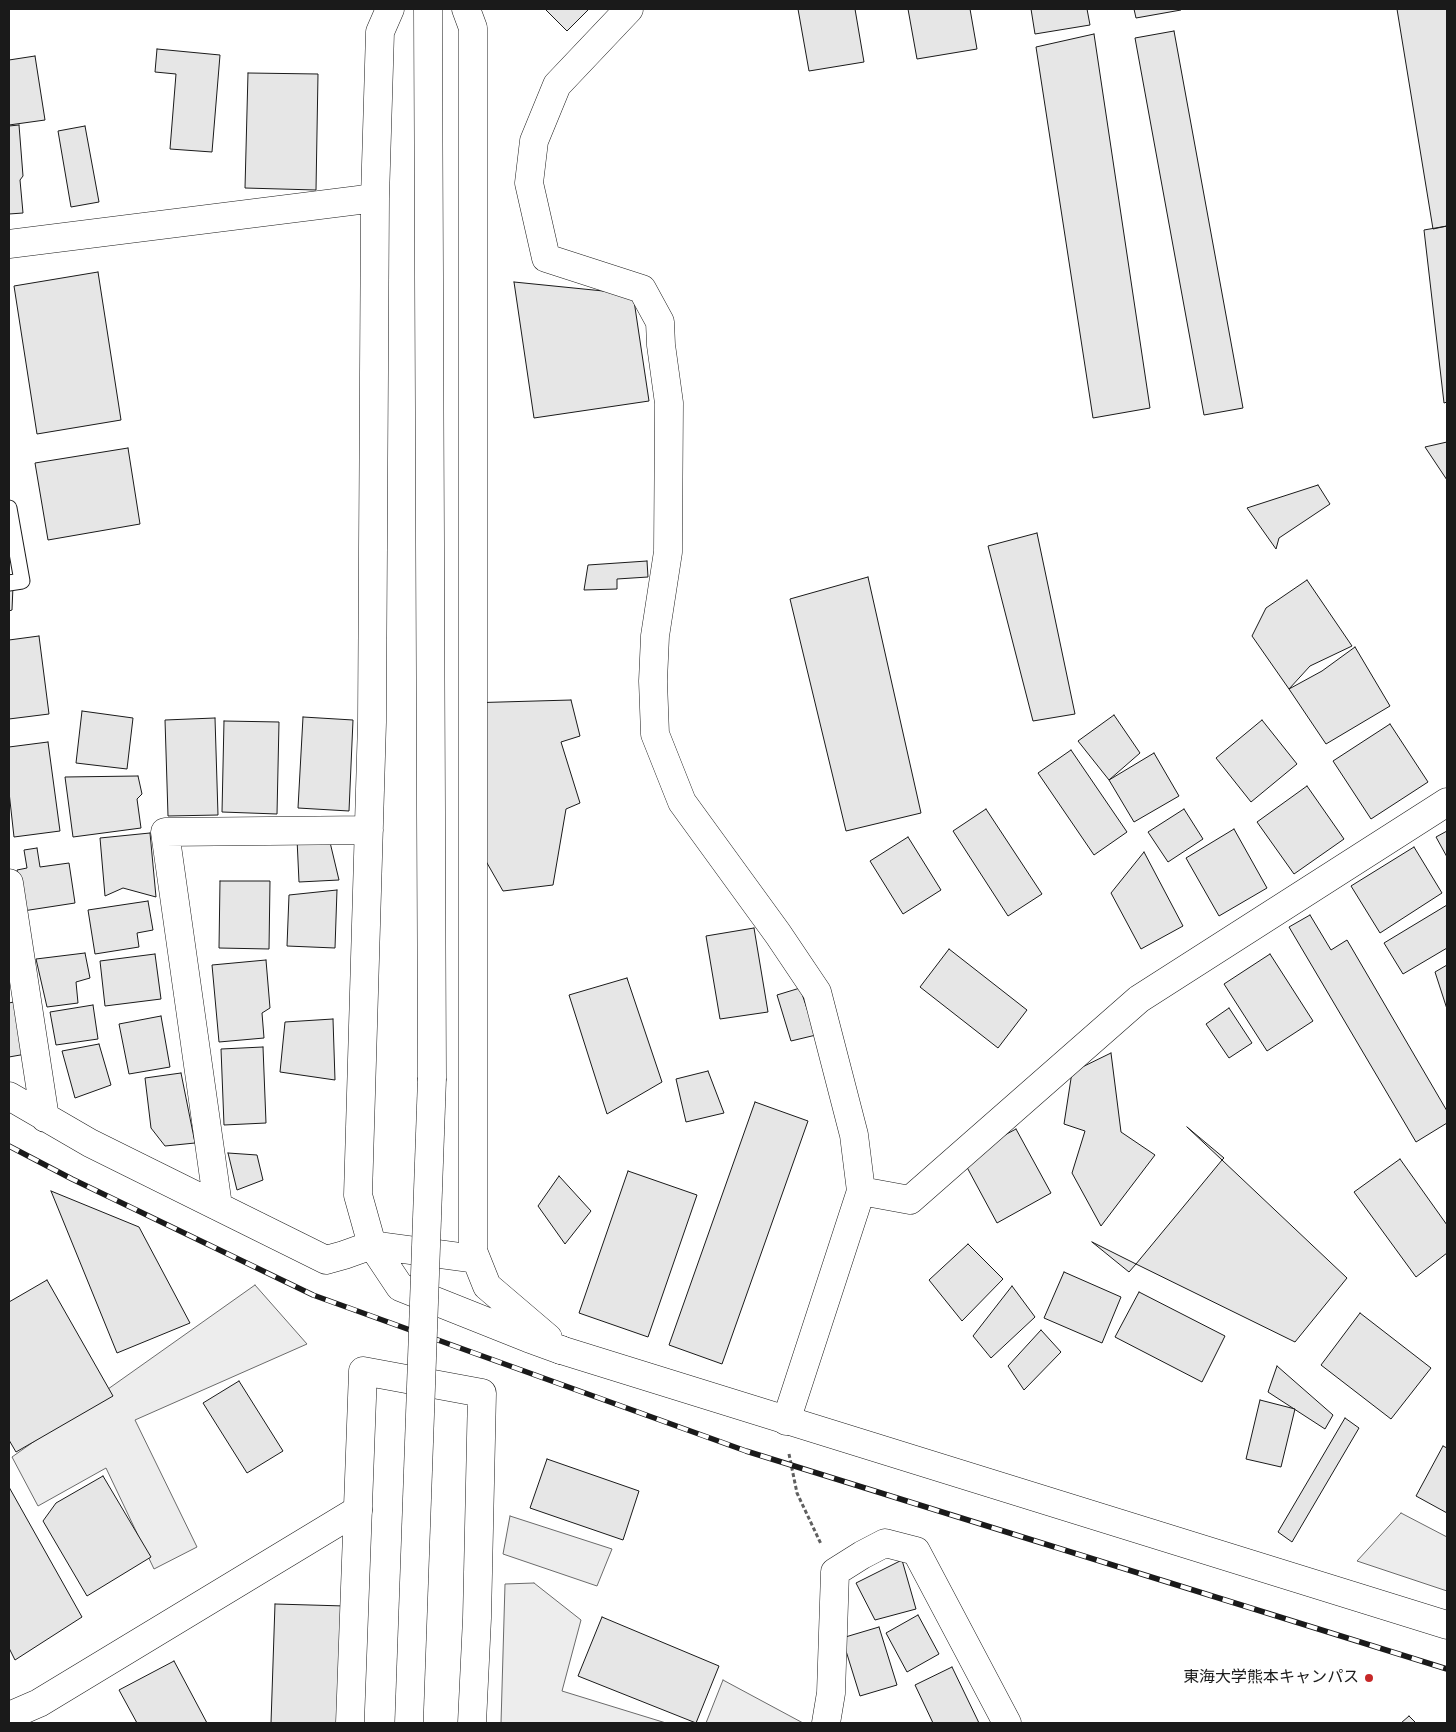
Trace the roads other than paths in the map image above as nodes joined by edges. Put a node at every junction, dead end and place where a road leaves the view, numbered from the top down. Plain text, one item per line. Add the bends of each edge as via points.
1 (390, 9) edge
2 (428, 9) edge
3 (466, 9) edge
4 (629, 9) edge
5 (375, 198) junction
6 (9, 244) edge
7 (9, 508) edge
8 (9, 583) edge
9 (1447, 802) edge
10 (369, 830) junction
11 (9, 883) edge
12 (9, 1096) edge
13 (46, 1118) junction
14 (861, 1191) junction
15 (218, 1206) junction
16 (372, 1245) junction
17 (476, 1259) junction
18 (561, 1350) junction
19 (786, 1420) junction
20 (358, 1510) junction
21 (1447, 1625) edge
22 (9, 1716) edge
23 (350, 1723) edge
24 (409, 1723) edge
25 (472, 1723) edge
26 (826, 1723) edge
27 (1007, 1723) edge

1 - 5 street via 380,32
2 - 24 street, bridge via 432,1078
3 - 17 street via 473,28 473,1251
4 - 14 street via 557,85 534,141 529,183 546,258 642,289 660,322 669,403 668,552 654,636 655,734 682,802 817,992 854,1135
5 - 6 street
5 - 10 street
7 - 8 lane via 22,581
9 - 14 street via 1139,999 910,1200
10 - 15 street via 165,832
10 - 16 street via 358,1195
11 - 13 street
12 - 13 street
13 - 15 street
14 - 19 street
15 - 16 street via 326,1260
16 - 17 street
16 - 18 street via 400,1287
17 - 18 street via 487,1286
18 - 19 street
19 - 21 street
20 - 22 street via 39,1703
20 - 23 street
20 - 25 street via 363,1371 482,1393 478,1618
26 - 27 street via 831,1693 835,1572 862,1554 885,1544 916,1551

